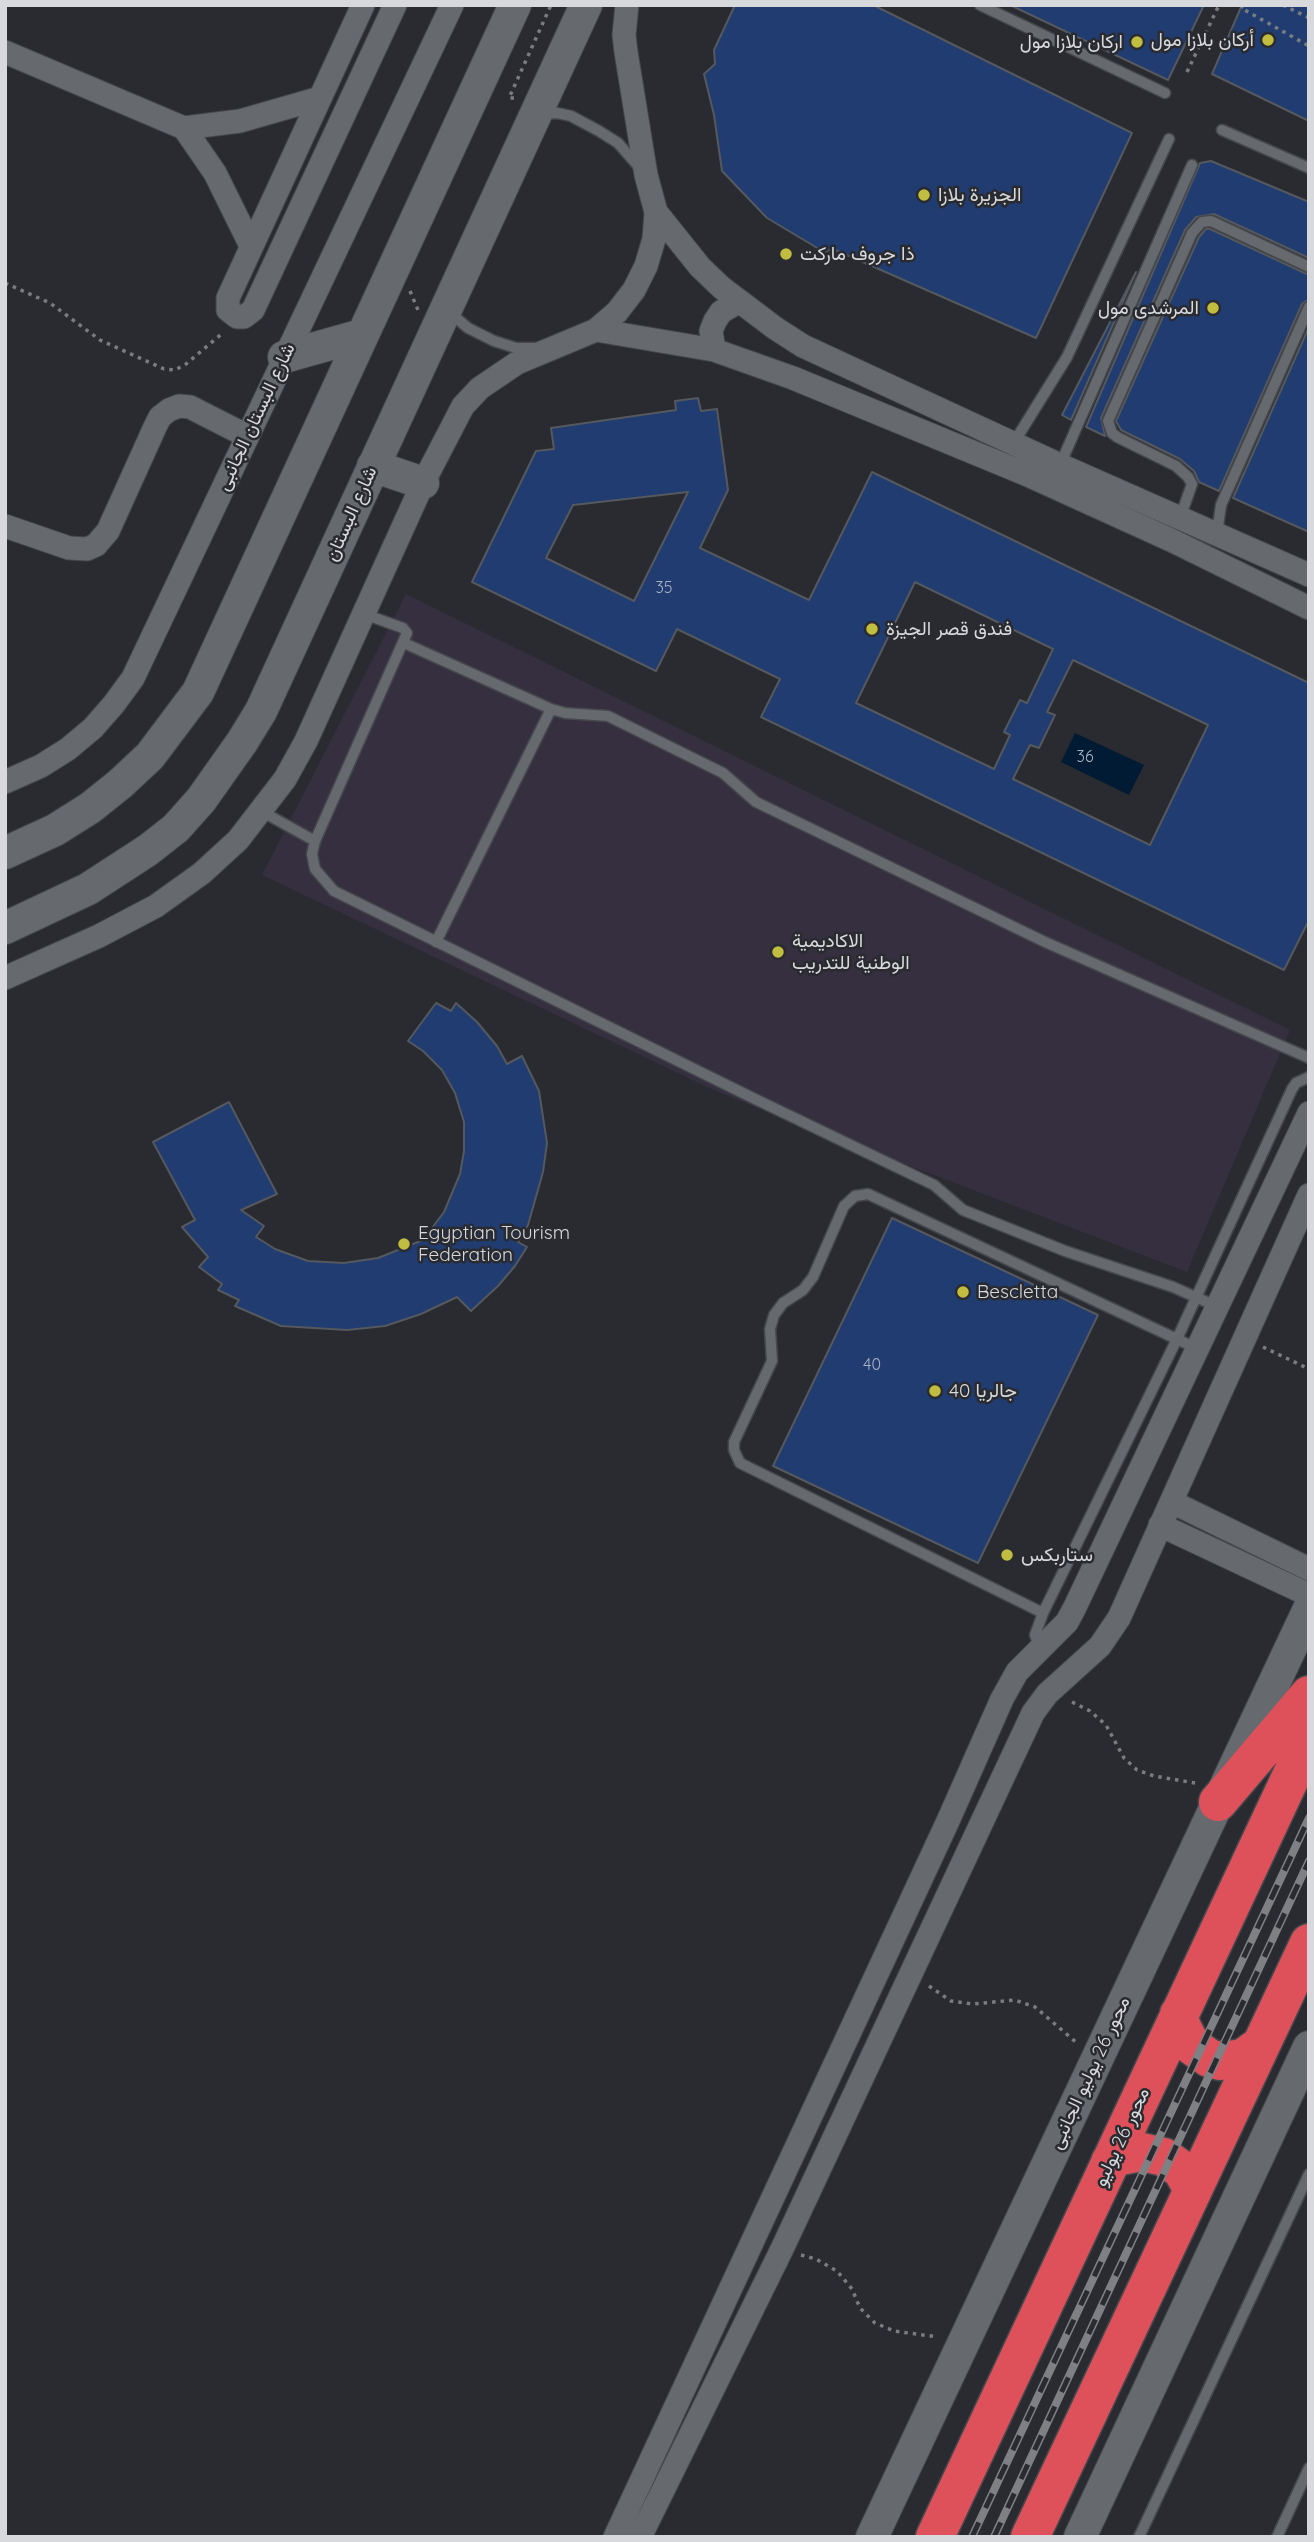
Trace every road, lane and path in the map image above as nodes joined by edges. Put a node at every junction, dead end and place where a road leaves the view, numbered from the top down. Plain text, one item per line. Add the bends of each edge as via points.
1 (363, 5) edge
2 (395, 5) edge
3 (452, 5) edge
4 (515, 5) edge
5 (586, 5) edge
6 (627, 5) edge
7 (980, 5) edge
8 (1219, 5) edge
9 (1243, 5) edge
10 (1283, 5) edge
11 (1308, 6) edge
12 (1307, 17) edge
13 (1309, 46) edge
14 (5, 51) edge
15 (1187, 72) dead end
16 (1165, 93) dead end
17 (320, 98) junction
18 (537, 114) junction
19 (184, 128) junction
20 (1222, 130) dead end
21 (1169, 139) dead end
22 (1192, 165) dead end
23 (1309, 168) edge
24 (646, 175) junction
25 (656, 212) junction
26 (251, 246) junction
27 (1309, 267) edge
28 (5, 283) edge
29 (738, 302) junction
30 (448, 304) junction
31 (1309, 307) edge
32 (237, 317) junction
33 (596, 330) junction
34 (362, 335) junction
35 (558, 346) junction
36 (714, 351) junction
37 (284, 357) junction
38 (247, 436) junction
39 (1013, 443) junction
40 (1060, 465) junction
41 (373, 466) junction
42 (423, 483) junction
43 (1179, 518) junction
44 (5, 526) edge
45 (1221, 536) junction
46 (1171, 540) junction
47 (1309, 575) edge
48 (1309, 608) edge
49 (364, 614) junction
50 (404, 643) junction
51 (551, 709) junction
52 (5, 782) edge
53 (261, 811) junction
54 (315, 841) junction
55 (5, 853) edge
56 (5, 928) edge
57 (436, 942) junction
58 (5, 978) edge
59 (1309, 1058) edge
60 (1309, 1077) edge
61 (1309, 1113) edge
62 (1309, 1195) edge
63 (1196, 1297) junction
64 (1214, 1315) junction
65 (1243, 1338) junction
66 (1188, 1344) junction
67 (1309, 1369) edge
68 (1172, 1502) junction
69 (1160, 1525) junction
70 (1309, 1569) edge
71 (1309, 1595) edge
72 (1309, 1609) edge
73 (1043, 1613) junction
74 (1041, 1649) junction
75 (1048, 1694) junction
76 (1309, 1695) edge
77 (1309, 1738) edge
78 (1222, 1795) junction
79 (948, 1821) junction
80 (977, 1834) junction
81 (1309, 1943) edge
82 (913, 1973) junction
83 (1180, 2014) junction
84 (1261, 2045) junction
85 (1309, 2047) edge
86 (1096, 2060) junction
87 (1110, 2162) junction
88 (1309, 2174) edge
89 (1193, 2190) junction
90 (782, 2249) junction
91 (965, 2340) junction
92 (1309, 2468) edge
93 (615, 2537) edge
94 (640, 2537) edge
95 (872, 2537) edge
96 (935, 2537) edge
97 (1030, 2537) edge
98 (1080, 2537) edge
99 (1139, 2537) edge
100 (1277, 2537) edge

1 - 17 street
2 - 32 street via 253,310
3 - 37 street, شارع البستان الجانبى
4 - 34 street
5 - 18 street, شارع البستان
6 - 24 street via 624,35
7 - 16 lane
8 - 15 path
9 - 13 path via 1241,8
10 - 12 path
11 - 12 path
14 - 19 street
17 - 19 street via 240,121
17 - 26 street
18 - 24 lane via 571,116 600,131
18 - 30 street, شارع البستان
19 - 26 street via 229,196
20 - 23 lane
21 - 39 lane via 1067,357
22 - 40 lane
24 - 25 street
25 - 29 street via 700,267
25 - 33 street via 654,239 634,290
26 - 32 street via 226,304
27 - 43 lane via 1211,221 1202,222 1192,233 1108,421 1112,433 1176,466 1188,477 1192,485
28 - 32 path via 50,303 100,340 164,369 175,370 198,356
29 - 36 street via 715,321
29 - 39 street via 803,346
30 - 35 lane via 468,328 494,341 516,348
30 - 41 street, شارع البستان
31 - 45 lane via 1221,505
33 - 35 street
33 - 36 street
34 - 37 street
34 - 55 street via 198,692 150,756 120,784 55,830
35 - 42 street via 517,363 480,388 463,406
36 - 46 street via 793,378 1028,475
37 - 38 street, شارع البستان الجانبى
38 - 44 street via 190,407 179,406 169,410 155,427 108,531 96,545 78,550
38 - 52 street, شارع البستان الجانبى via 133,678 107,712 68,749
39 - 40 street
40 - 43 street
41 - 42 street
41 - 56 street, شارع البستان via 261,711 201,800 176,828 119,870 88,890
42 - 49 street
43 - 45 street
43 - 46 street
45 - 47 street
46 - 48 street
49 - 50 lane via 405,629
49 - 53 street via 306,741
50 - 51 lane
50 - 54 lane
51 - 57 lane
51 - 59 lane via 608,716 723,773 757,802 844,845 1045,942
53 - 54 lane
53 - 58 street via 202,873 156,906
54 - 57 lane via 315,869 334,891
57 - 63 lane via 934,1185 963,1210
60 - 63 lane via 1292,1089
61 - 64 street
62 - 65 street
63 - 64 lane
63 - 66 lane
64 - 65 street
64 - 66 street
65 - 67 path
65 - 68 street
66 - 73 lane
66 - 73 lane via 868,1194 855,1196 844,1206 813,1277 774,1315 772,1361 734,1443 740,1463
66 - 74 street via 1075,1607
68 - 69 street
68 - 70 street
69 - 71 street
69 - 75 street via 1110,1633
72 - 78 street, محور 26 يوليو الجانبى
73 - 74 lane via 1035,1635
74 - 79 street via 1010,1682
75 - 78 path via 1090,1710 1137,1770
75 - 80 street via 1033,1713
76 - 78 highway
77 - 83 highway, محور 26 يوليو
78 - 86 street, محور 26 يوليو الجانبى
79 - 80 street
79 - 93 street
80 - 82 street
81 - 84 highway
82 - 86 path via 951,2001 1015,2000 1035,2007
82 - 90 street
83 - 84 highway via 1191,2045 1209,2058 1243,2058
83 - 87 highway, محور 26 يوليو
84 - 89 highway
85 - 98 street
86 - 91 street, محور 26 يوليو الجانبى
87 - 89 highway via 1131,2153 1154,2153 1182,2170
87 - 96 highway, محور 26 يوليو
88 - 99 lane
89 - 97 highway
90 - 91 path via 837,2271 875,2323 894,2331
90 - 94 street
91 - 95 street, محور 26 يوليو الجانبى
92 - 100 lane

